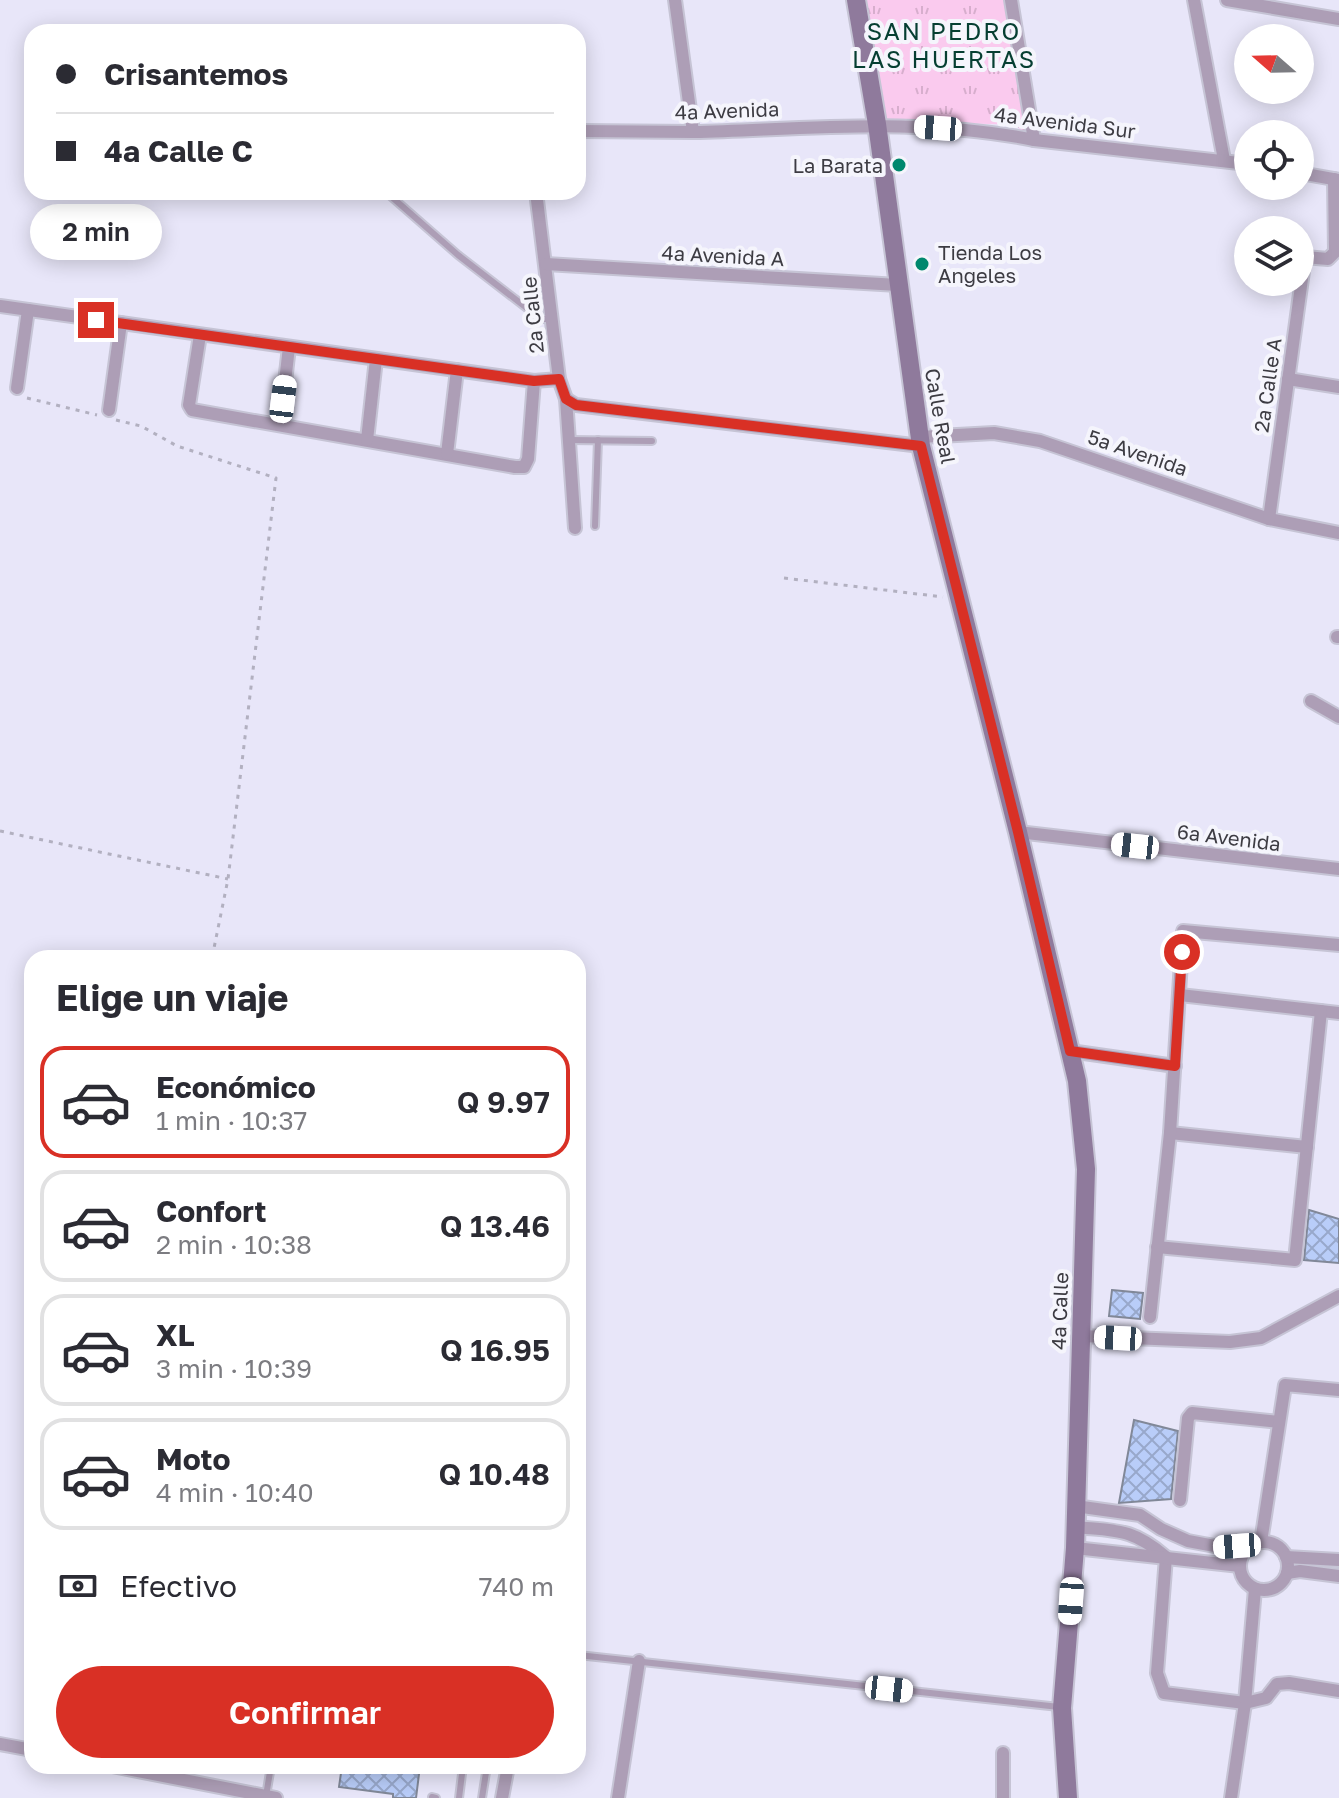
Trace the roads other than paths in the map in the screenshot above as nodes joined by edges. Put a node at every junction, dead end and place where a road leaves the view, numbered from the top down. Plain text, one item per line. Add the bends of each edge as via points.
1 (675, 0) edge
2 (856, 0) edge
3 (1011, 0) edge
4 (1194, 0) edge
5 (1227, 0) edge
6 (1339, 19) edge
7 (877, 124) junction
8 (586, 131) edge
9 (693, 132) junction
10 (1034, 140) junction
11 (1224, 160) junction
12 (1234, 162) edge
13 (1314, 175) edge
14 (1336, 179) edge
15 (395, 200) edge
16 (537, 200) edge
17 (546, 264) junction
18 (898, 285) junction
19 (0, 306) edge
20 (28, 310) junction
21 (552, 319) junction
22 (121, 323) junction
23 (200, 335) junction
24 (289, 347) junction
25 (376, 359) junction
26 (457, 370) junction
27 (559, 379) junction
28 (1288, 379) junction
29 (534, 381) junction
30 (1339, 387) edge
31 (16, 391) road end
32 (566, 399) junction
33 (107, 415) road end
34 (280, 425) junction
35 (367, 440) junction
36 (569, 440) junction
37 (598, 440) junction
38 (652, 441) dead end
39 (920, 442) junction
40 (447, 454) junction
41 (1269, 519) junction
42 (595, 526) dead end
43 (575, 528) dead end
44 (1339, 533) edge
45 (1311, 701) dead end
46 (1339, 717) edge
47 (1018, 832) junction
48 (1339, 869) edge
49 (1339, 945) edge
50 (1180, 995) junction
51 (1321, 1011) junction
52 (1339, 1013) edge
53 (1070, 1051) junction
54 (1175, 1066) junction
55 (1170, 1133) junction
56 (1307, 1147) junction
57 (1157, 1247) junction
58 (1339, 1296) edge
59 (1150, 1317) dead end
60 (1081, 1336) junction
61 (1339, 1390) edge
62 (1279, 1422) junction
63 (1180, 1500) dead end
64 (1075, 1506) junction
65 (1075, 1527) junction
66 (1257, 1544) junction
67 (1075, 1548) junction
68 (1166, 1557) junction
69 (1286, 1557) junction
70 (1339, 1560) edge
71 (1240, 1566) junction
72 (1287, 1573) junction
73 (1339, 1576) edge
74 (1255, 1589) junction
75 (586, 1656) edge
76 (639, 1661) junction
77 (1339, 1691) edge
78 (1245, 1703) junction
79 (1062, 1708) junction
80 (0, 1744) edge
81 (24, 1748) edge
82 (1003, 1753) dead end
83 (153, 1774) edge
84 (271, 1774) edge
85 (462, 1774) edge
86 (486, 1774) edge
87 (506, 1774) edge
88 (271, 1797) edge
89 (459, 1798) edge
90 (482, 1798) edge
91 (502, 1798) edge
92 (618, 1798) edge
93 (1003, 1798) edge
94 (1068, 1798) edge
95 (1231, 1798) edge

1 - 9 street
2 - 7 main road, Calle Real
3 - 10 street
4 - 11 street
5 - 6 street
7 - 9 street, 4a Avenida
7 - 10 street, 4a Avenida Sur
7 - 18 main road, Calle Real
8 - 9 street, 4a Avenida
10 - 11 street, 4a Avenida Sur
11 - 12 street, 4a Avenida Sur
13 - 14 street
14 - 28 street, 2a Calle A via 1335,252 1328,259 1305,257
15 - 21 lane via 529,310 541,319
16 - 17 street, 2a Calle
17 - 18 street, 4a Avenida A
17 - 21 street, 2a Calle
18 - 39 main road, Calle Real
19 - 20 street
20 - 22 street
20 - 31 street
21 - 27 street, 2a Calle
22 - 23 street
22 - 33 street
23 - 24 street
23 - 34 street via 192,410
24 - 25 street
24 - 34 street
25 - 26 street
25 - 35 street
26 - 29 street
26 - 40 street
27 - 29 street
27 - 32 street, 2a Calle
28 - 30 street
28 - 41 street, 2a Calle A
29 - 40 street via 524,467
32 - 36 street, 2a Calle
32 - 39 street, 5a Avenida via 576,405
34 - 35 street
35 - 40 street
36 - 37 lane
36 - 43 street, 2a Calle
37 - 38 lane
37 - 42 lane
39 - 41 street, 5a Avenida via 994,433 1040,441
39 - 47 main road, Calle Real
41 - 44 street, 5a Avenida
45 - 46 street
47 - 48 street, 6a Avenida
47 - 53 main road, 4a Calle
49 - 50 street via 1183,931
50 - 51 street
50 - 54 street
51 - 52 street
51 - 56 street
53 - 54 street
53 - 60 main road, 4a Calle via 1086,1169
54 - 55 street
55 - 56 street
55 - 57 street
56 - 57 street via 1295,1260
57 - 59 street
58 - 60 street via 1261,1338 1230,1342
60 - 64 main road, 4a Calle
61 - 62 street via 1285,1385
62 - 63 street via 1192,1413
62 - 66 street
64 - 65 main road, 4a Calle
64 - 66 street via 1140,1515 1188,1541 1220,1547
65 - 67 main road, 4a Calle
65 - 68 street via 1127,1532
66 - 69 street via 1276,1546
66 - 71 street via 1246,1550
67 - 68 street
67 - 79 main road, 4a Calle
68 - 71 street
68 - 78 street via 1157,1673 1164,1693
69 - 70 street
69 - 72 street
71 - 74 street via 1244,1580
72 - 73 street
72 - 74 street via 1275,1588
74 - 78 street
75 - 76 lane
76 - 79 lane
76 - 92 street
77 - 78 street via 1277,1684 1266,1698
78 - 95 street
79 - 94 main road, 4a Calle
80 - 81 street
82 - 93 street
83 - 88 street
84 - 88 lane
85 - 89 lane
86 - 90 lane
87 - 91 street

